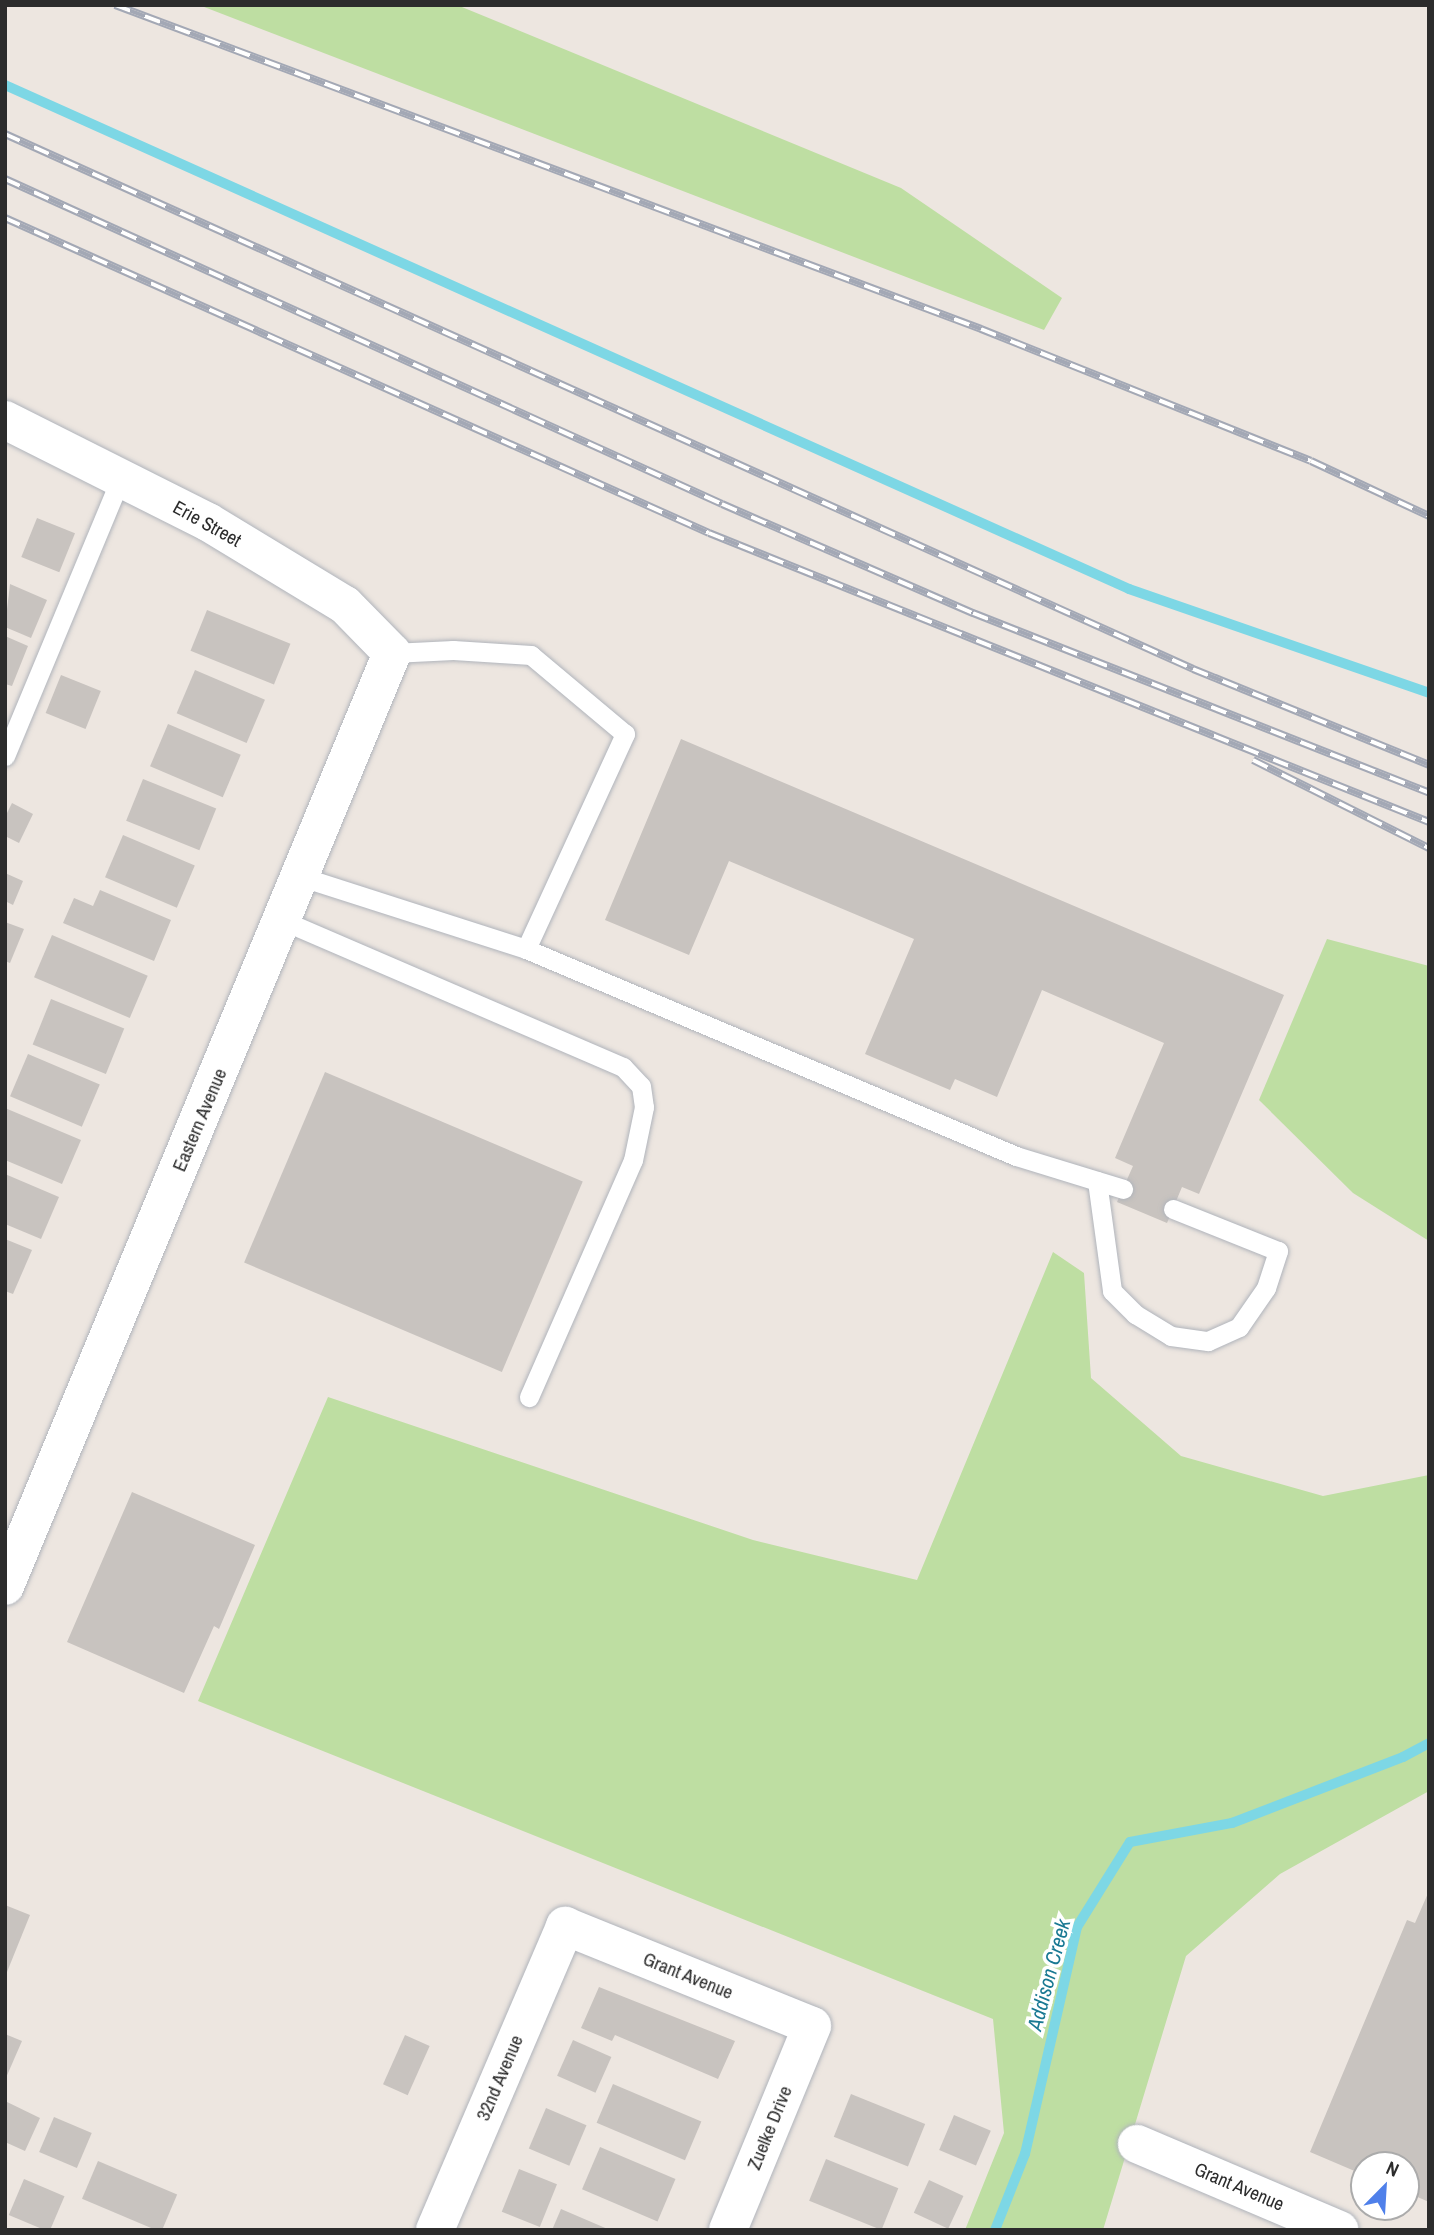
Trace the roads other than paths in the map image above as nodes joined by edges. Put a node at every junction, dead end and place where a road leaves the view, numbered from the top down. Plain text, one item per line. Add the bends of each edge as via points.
1 (5, 420) edge
2 (121, 478) junction
3 (392, 653) junction
4 (5, 756) edge
5 (302, 877) junction
6 (284, 921) junction
7 (526, 948) junction
8 (1097, 1181) junction
9 (1123, 1189) dead end
10 (1173, 1209) dead end
11 (528, 1396) dead end
12 (5, 1586) edge
13 (565, 1926) joint
14 (812, 2026) joint
15 (1137, 2144) dead end
16 (435, 2230) edge
17 (728, 2230) edge
18 (1340, 2230) edge

1 - 2 street, Erie Street
2 - 3 street, Erie Street via 208,522 345,605
2 - 4 lane
3 - 5 street, Eastern Avenue
3 - 7 lane via 453,650 531,655 625,734
5 - 6 street, Eastern Avenue
5 - 7 lane
6 - 11 lane via 624,1067 641,1086 644,1107 633,1160
6 - 12 street, Eastern Avenue
7 - 8 lane via 1016,1156
8 - 9 lane
8 - 10 lane via 1112,1291 1135,1314 1171,1336 1208,1341 1239,1326 1266,1288 1278,1251
13 - 14 street, Grant Avenue
13 - 16 street, 32nd Avenue
14 - 17 street, Zuelke Drive
15 - 18 street, Grant Avenue

